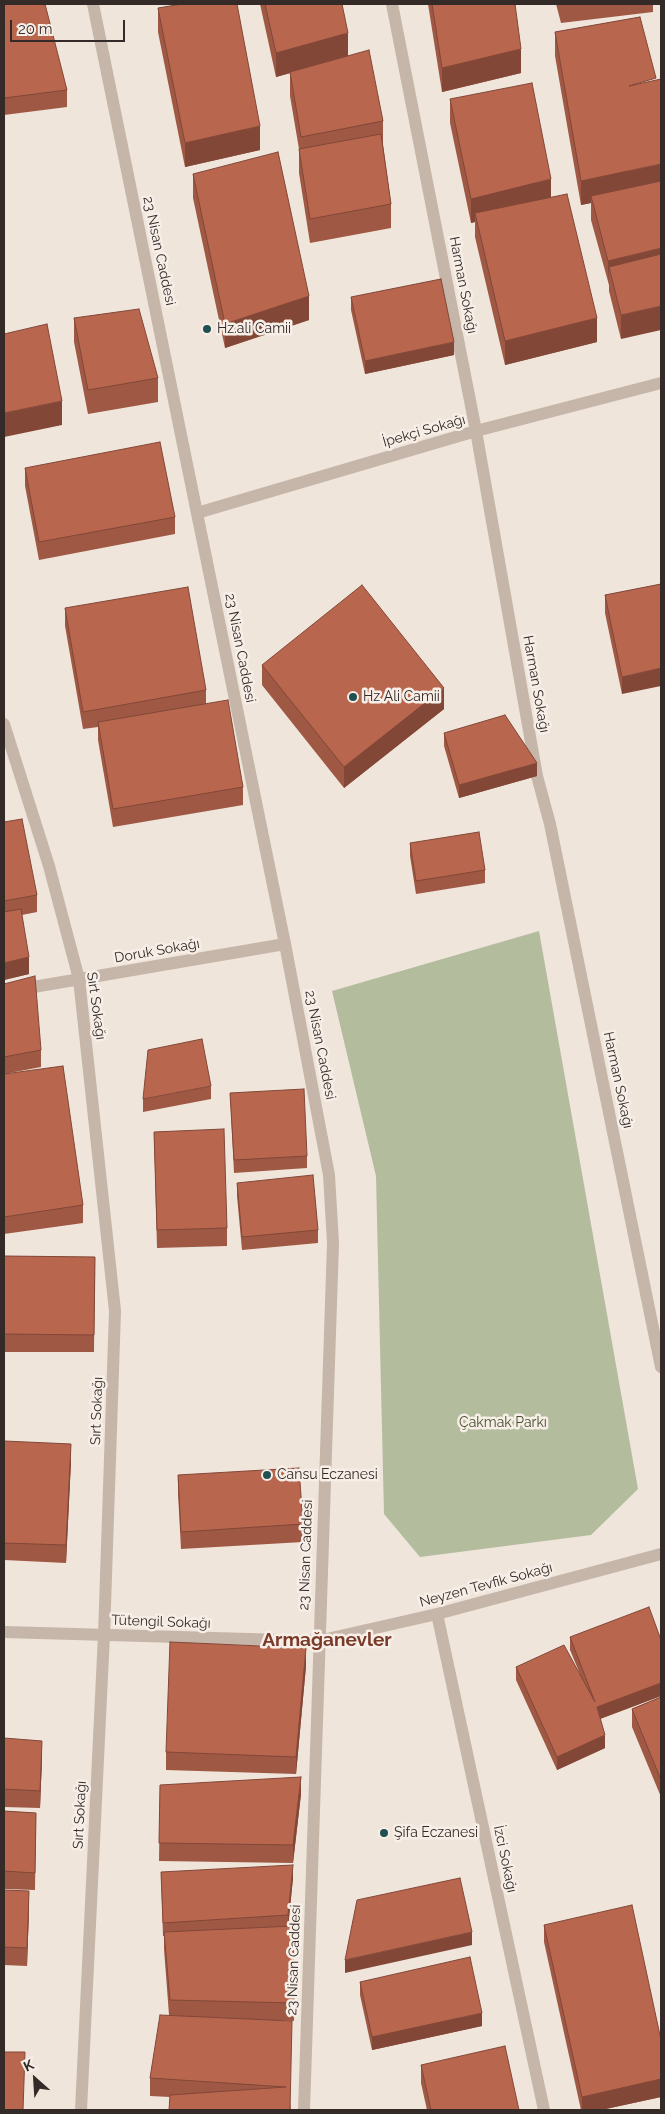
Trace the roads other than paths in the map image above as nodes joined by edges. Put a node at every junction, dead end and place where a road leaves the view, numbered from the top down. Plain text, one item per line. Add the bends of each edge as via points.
1 (93, 4) edge
2 (392, 4) edge
3 (661, 384) edge
4 (476, 431) junction
5 (197, 513) junction
6 (4, 724) edge
7 (285, 944) junction
8 (79, 979) junction
9 (4, 992) edge
10 (661, 1367) edge
11 (661, 1554) edge
12 (437, 1614) junction
13 (4, 1632) edge
14 (104, 1635) junction
15 (318, 1641) junction
16 (80, 2110) edge
17 (304, 2110) edge
18 (544, 2110) edge

1 - 5 street, 23 Nisan Caddesi
2 - 4 street, Harman Sokağı
3 - 4 street, İpekçi Sokağı
4 - 5 street, İpekçi Sokağı
4 - 10 street, Harman Sokağı via 537,776 550,824
5 - 7 street, 23 Nisan Caddesi
6 - 8 street, Sırt Sokağı via 49,866
7 - 8 street, Doruk Sokağı
7 - 15 street, 23 Nisan Caddesi via 330,1175 333,1243
8 - 9 street, Doruk Sokağı
8 - 14 street, Sırt Sokağı via 115,1311
11 - 12 street, Neyzen Tevfik Sokağı
12 - 15 street, Neyzen Tevfik Sokağı
12 - 18 street, İzci Sokağı
13 - 14 street, Tütengil Sokağı
14 - 15 street, Tütengil Sokağı
14 - 16 street, Sırt Sokağı
15 - 17 street, 23 Nisan Caddesi

